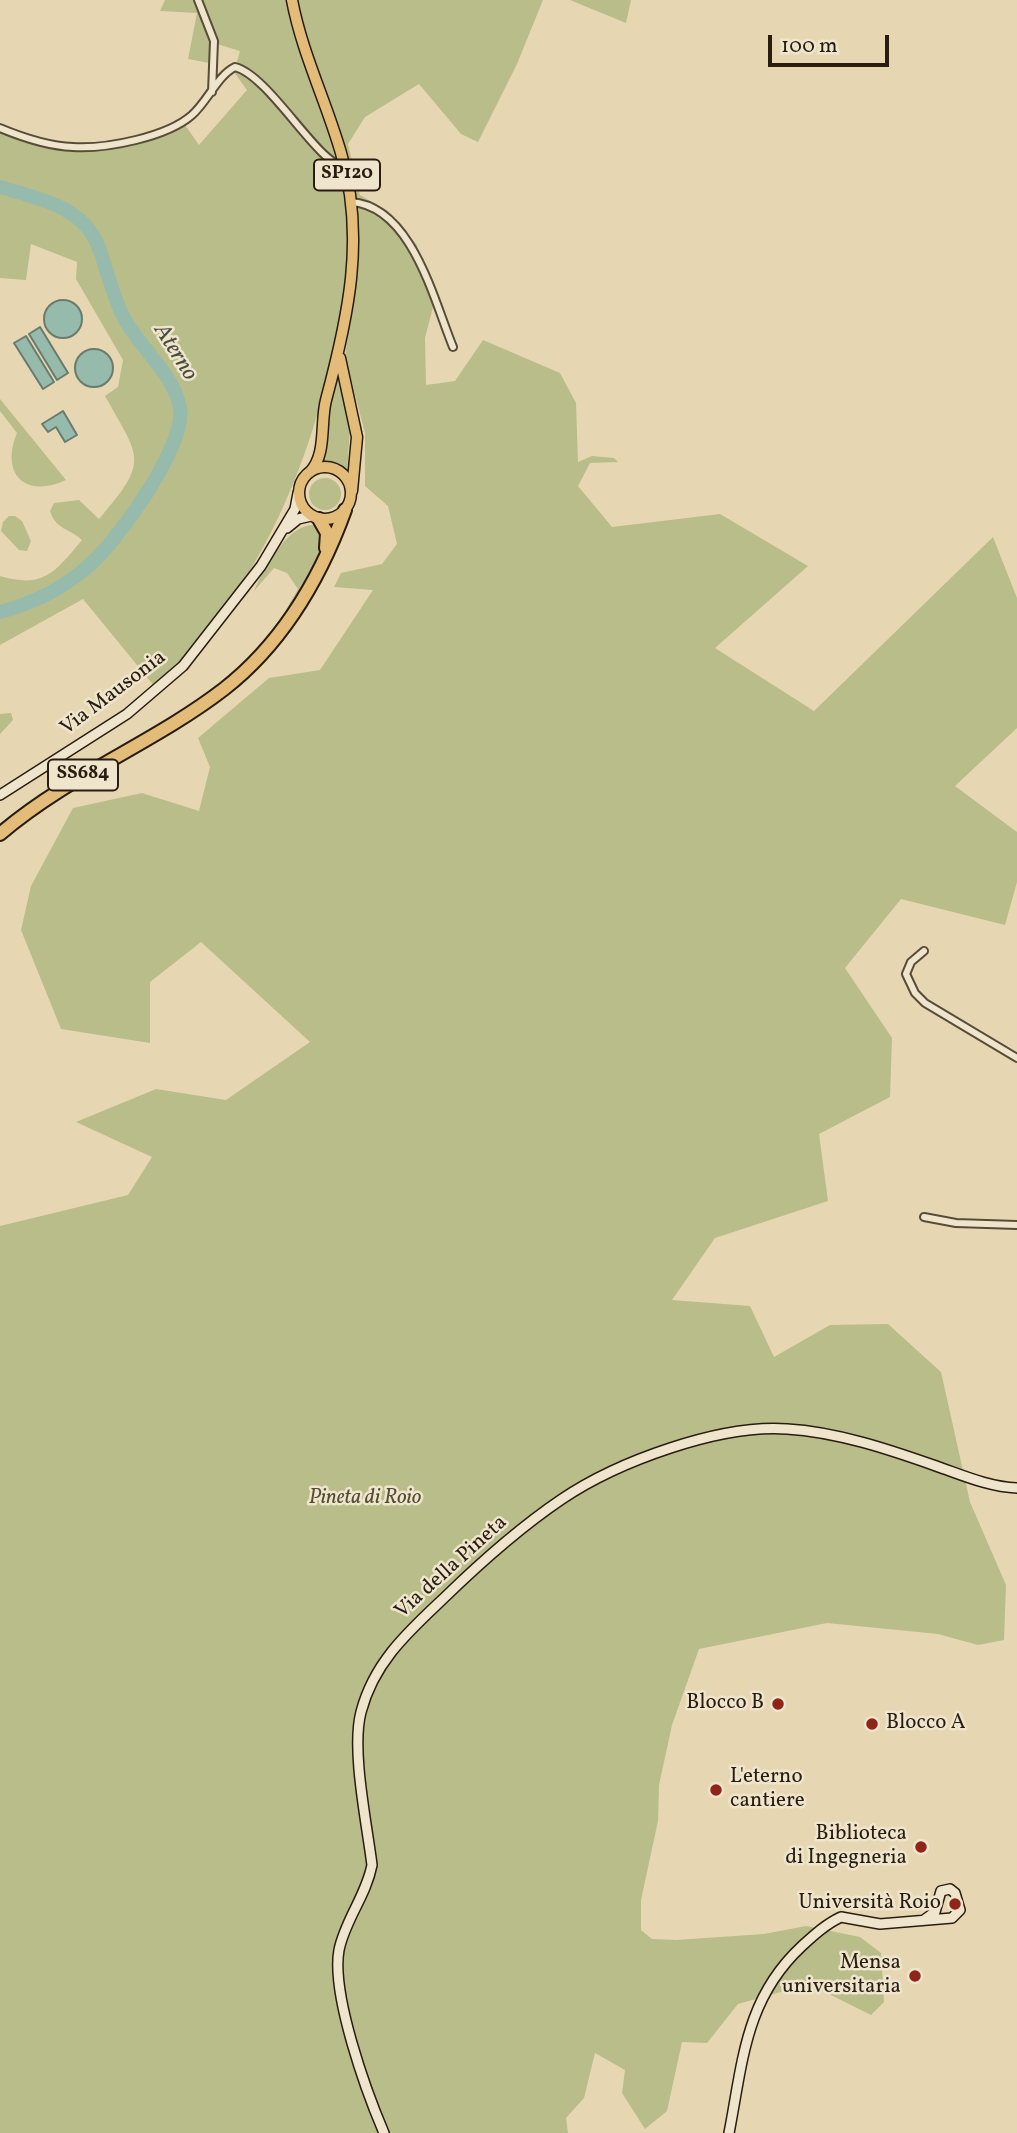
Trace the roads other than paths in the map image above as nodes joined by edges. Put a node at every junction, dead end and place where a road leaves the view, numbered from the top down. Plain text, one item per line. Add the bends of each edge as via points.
1 (198, 0) edge
2 (292, 0) edge
3 (212, 92) junction
4 (0, 128) edge
5 (345, 167) junction
6 (351, 202) junction
7 (453, 347) dead end
8 (340, 357) junction
9 (310, 471) junction
10 (298, 493) junction
11 (348, 505) junction
12 (315, 518) junction
13 (281, 535) junction
14 (303, 600) junction
15 (0, 795) edge
16 (0, 834) edge
17 (923, 951) dead end
18 (1017, 1058) edge
19 (924, 1217) dead end
20 (1017, 1225) edge
21 (1017, 1488) edge
22 (936, 1905) junction
23 (945, 1919) junction
24 (924, 1920) junction
25 (384, 2133) edge
26 (729, 2133) edge

1 - 3 street via 214,41
2 - 5 main road, SP120 via 302,44
3 - 4 street via 197,111 169,130 88,147 46,143
3 - 5 street via 228,71 235,67 244,70 322,150
5 - 6 main road, SP120
6 - 7 street via 380,211 403,234
6 - 8 main road, SP120 via 354,257
8 - 9 main road, SP120 via 323,414 320,455
8 - 11 main road, SP120 via 357,437
9 - 10 main road
9 - 11 main road via 325,467 339,471 349,484
10 - 12 main road via 302,506
10 - 13 main road, Via Mausonia
11 - 12 main road via 333,518
11 - 14 highway, SS684 via 323,567
12 - 13 main road, Via Mausonia via 293,522
12 - 14 highway, SS684 via 327,533 327,544
13 - 15 main road, Via Mausonia via 238,600 169,681 107,728
14 - 16 highway, SS684 via 265,649 224,689 69,783
17 - 18 street via 906,974 919,998
19 - 20 street
21 - 25 main road, Via della Pineta via 996,1486 824,1433 753,1429 716,1435 635,1463 562,1499 490,1553 396,1644 371,1684 361,1713 358,1737 372,1865 368,1885 343,1938 337,1968 342,2002
22 - 23 main road
22 - 23 main road via 941,1891 950,1889 958,1896 958,1913
22 - 24 main road via 933,1916
23 - 24 main road
24 - 26 main road via 874,1924 841,1917 779,1968 759,2003

